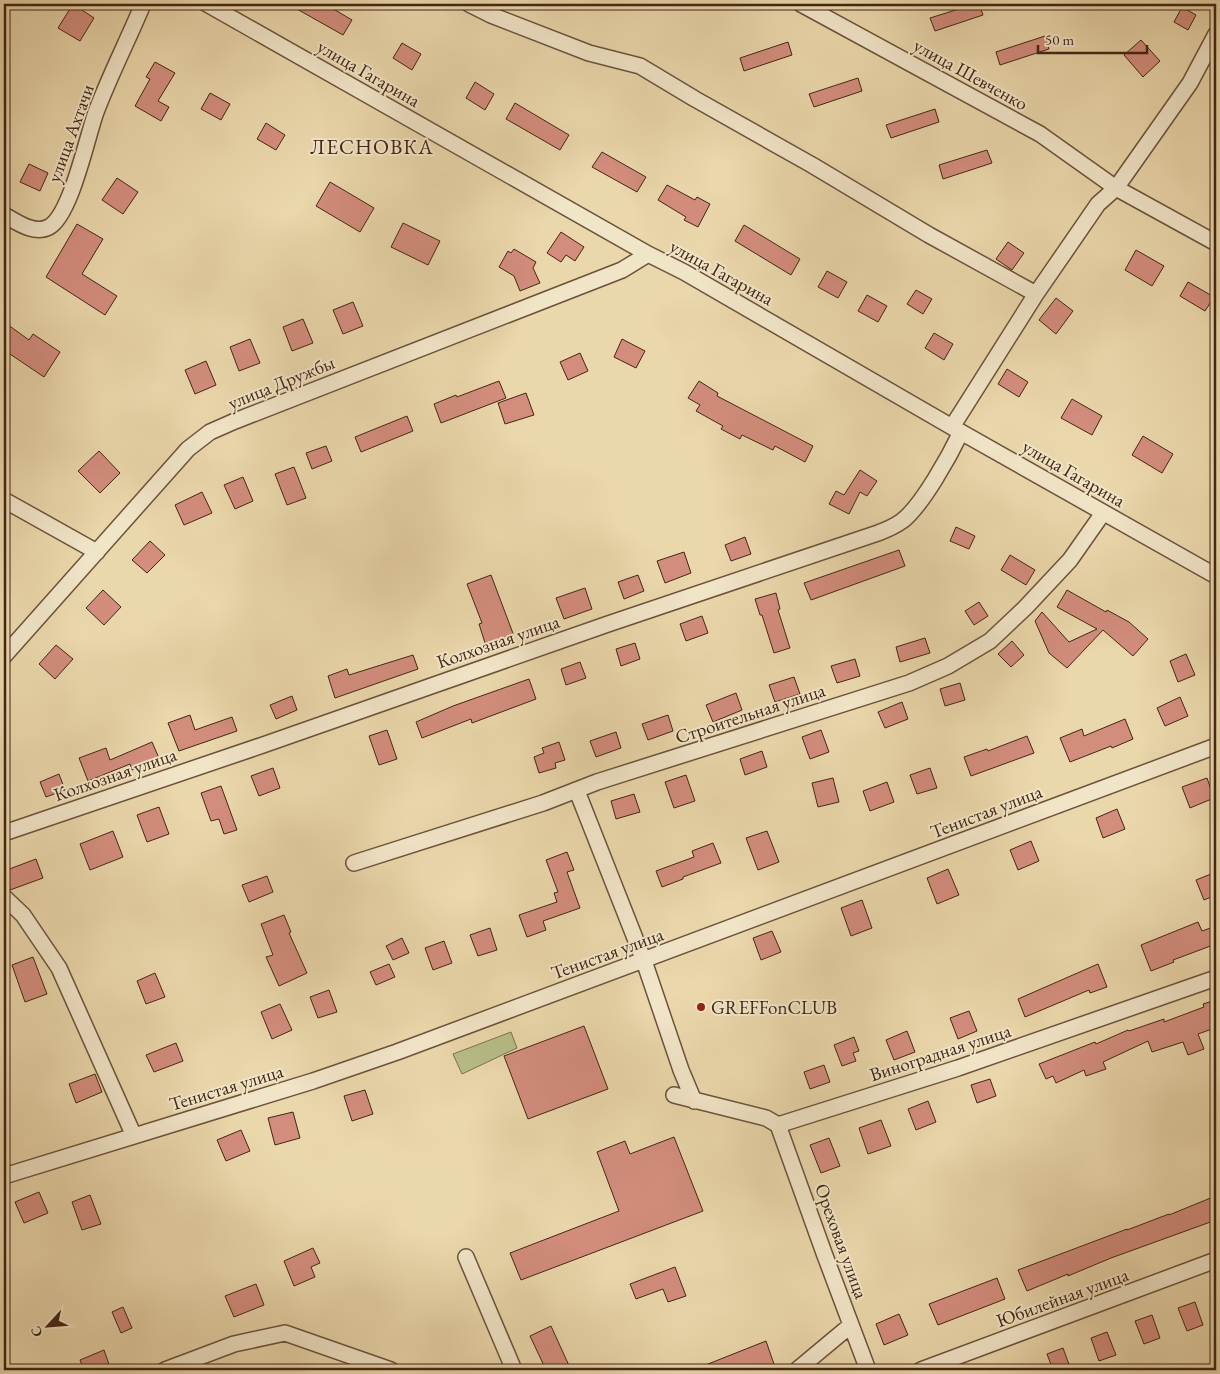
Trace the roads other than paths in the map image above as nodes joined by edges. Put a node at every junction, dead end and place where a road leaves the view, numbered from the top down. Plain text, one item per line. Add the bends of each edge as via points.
1 (144, 4) edge
2 (207, 4) edge
3 (469, 4) edge
4 (801, 4) edge
5 (1216, 34) edge
6 (1116, 188) junction
7 (4, 215) edge
8 (1216, 243) edge
9 (648, 254) junction
10 (1036, 294) junction
11 (956, 429) junction
12 (4, 500) edge
13 (1103, 513) junction
14 (97, 552) junction
15 (1216, 576) edge
16 (4, 656) edge
17 (1216, 746) edge
18 (577, 791) junction
19 (4, 833) edge
20 (354, 863) dead end
21 (4, 897) edge
22 (644, 961) junction
23 (1216, 978) edge
24 (674, 1095) dead end
25 (694, 1101) junction
26 (778, 1125) junction
27 (134, 1136) junction
28 (4, 1176) edge
29 (466, 1256) dead end
30 (1216, 1260) edge
31 (851, 1325) junction
32 (165, 1370) edge
33 (391, 1370) edge
34 (514, 1370) edge
35 (797, 1370) edge
36 (868, 1370) edge
37 (921, 1370) edge

1 - 7 street, улица Ахтачи via 96,112 75,181 58,220 49,228 38,230
2 - 9 street, улица Гагарина
3 - 10 street via 589,53 640,66
4 - 6 street, улица Шевченко via 1040,134
5 - 6 street, Колхозная улица via 1190,83
6 - 8 street, улица Шевченко
6 - 10 street, Колхозная улица via 1098,204
9 - 11 street, улица Гагарина
9 - 14 street, улица Дружбы via 622,270 210,432 188,449
10 - 11 street, Колхозная улица
11 - 13 street, улица Гагарина
11 - 19 street, Колхозная улица via 952,449 915,510 878,534
12 - 14 street
13 - 15 street, улица Гагарина
13 - 18 street, Строительная улица via 1070,560 1026,608 990,641 948,666 909,683
14 - 16 street, улица Дружбы
17 - 22 street, Тенистая улица
18 - 20 street, Строительная улица
18 - 22 street
21 - 27 street via 23,915 59,968
22 - 25 street
22 - 27 street, Тенистая улица via 313,1081
23 - 26 street, Виноградная улица via 958,1068
24 - 25 street
25 - 26 street via 766,1118
26 - 31 street, Ореховая улица
27 - 28 street, Тенистая улица
29 - 34 street
30 - 37 street, Юбилейная улица
31 - 35 street
31 - 36 street, Ореховая улица
32 - 33 street via 234,1344 285,1333

